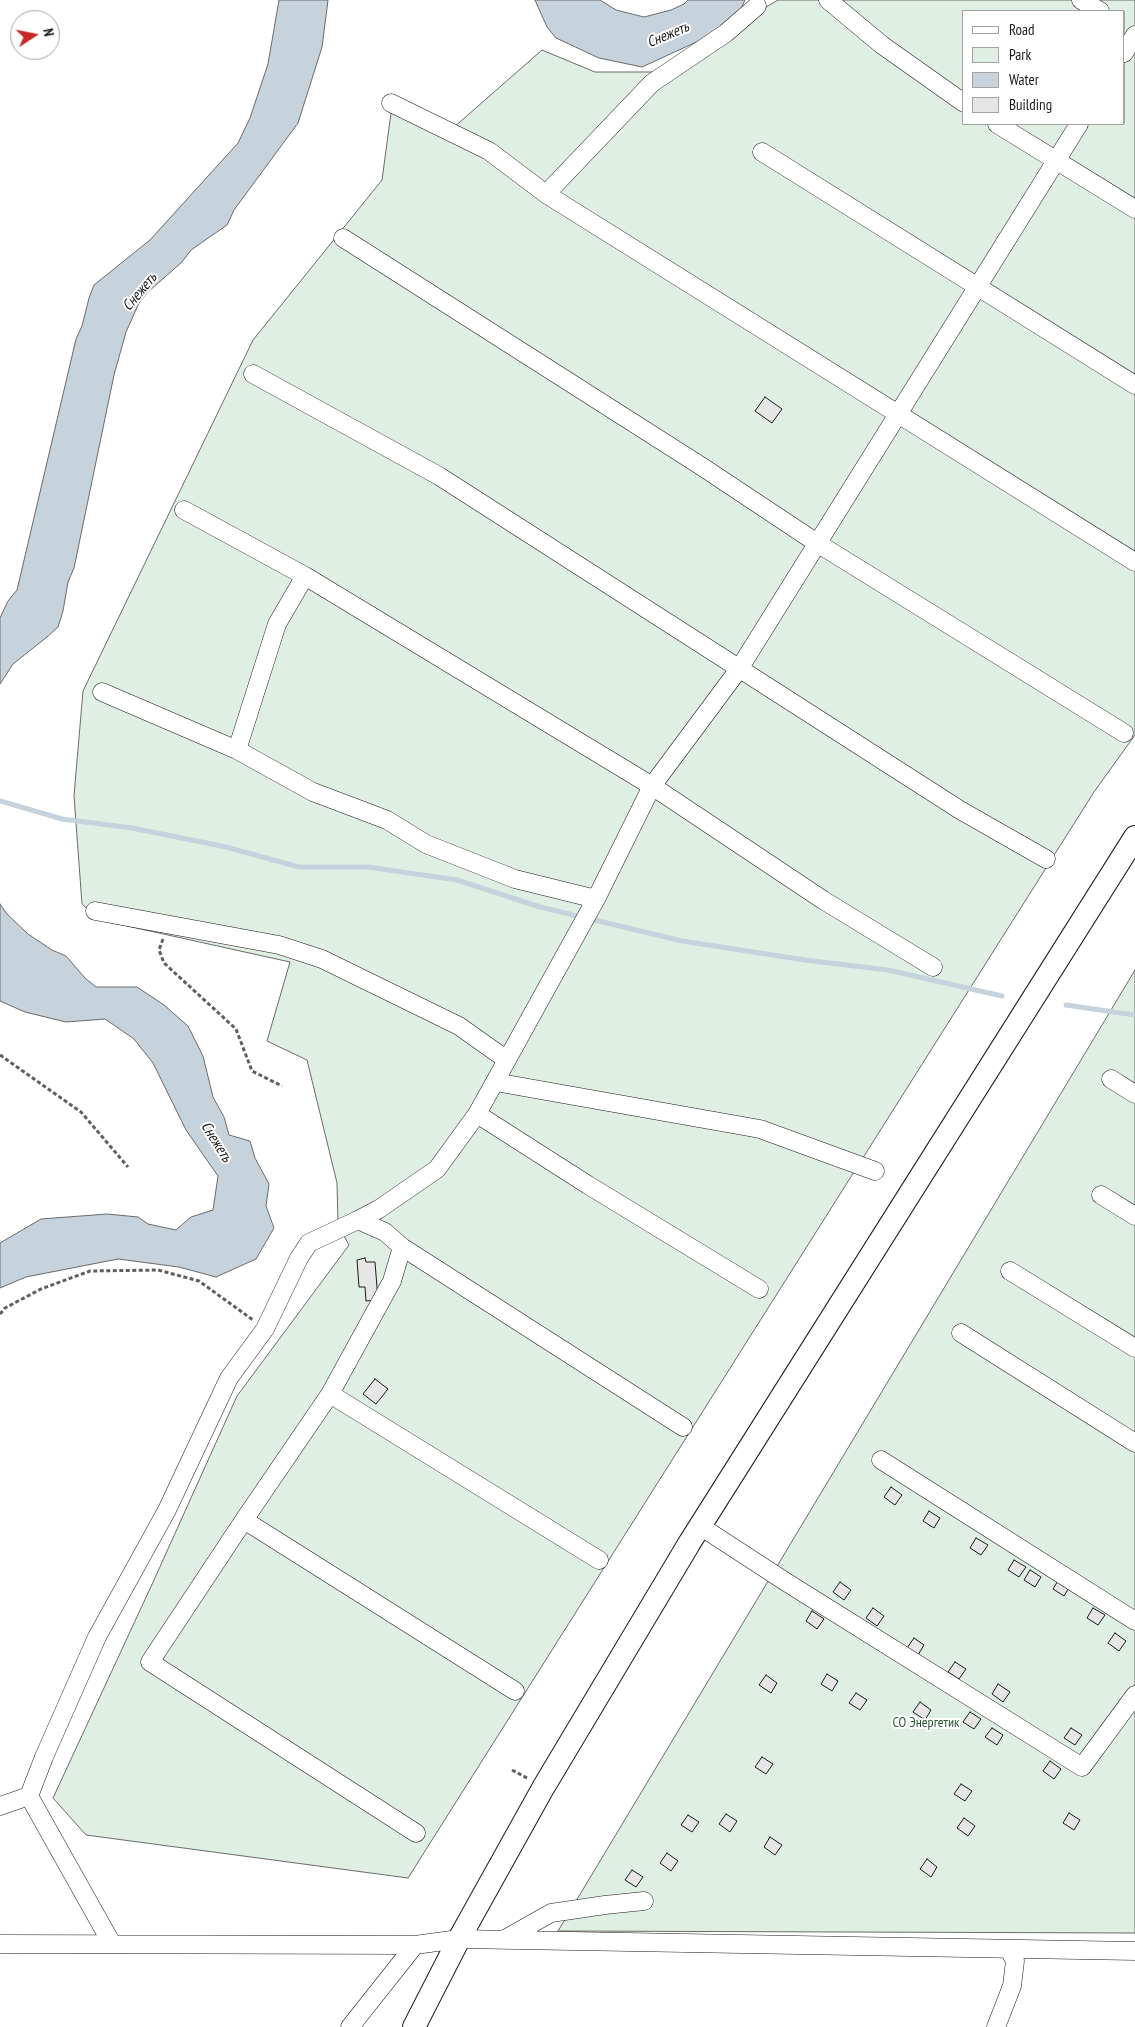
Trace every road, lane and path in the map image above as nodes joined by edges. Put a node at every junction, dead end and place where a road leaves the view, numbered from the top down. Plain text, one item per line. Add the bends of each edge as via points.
1 (828, 0) edge
2 (1081, 0) edge
3 (757, 6) dead end
4 (1098, 10) edge
5 (1135, 33) edge
6 (1125, 51) edge
7 (962, 102) edge
8 (392, 103) dead end
9 (999, 125) edge
10 (1078, 125) edge
11 (762, 152) dead end
12 (1056, 161) junction
13 (546, 194) junction
14 (1135, 209) edge
15 (343, 238) dead end
16 (978, 286) junction
17 (253, 374) dead end
18 (1135, 385) edge
19 (898, 414) junction
20 (184, 510) dead end
21 (817, 543) junction
22 (1135, 562) edge
23 (305, 576) junction
24 (739, 669) junction
25 (102, 692) dead end
26 (1124, 733) dead end
27 (237, 750) junction
28 (652, 786) junction
29 (1135, 837) edge
30 (1046, 859) dead end
31 (596, 899) junction
32 (96, 911) dead end
33 (169, 925) junction
34 (933, 967) dead end
35 (0, 1055) edge
36 (507, 1060) junction
37 (1110, 1079) dead end
38 (494, 1082) junction
39 (282, 1086) dead end
40 (1135, 1094) edge
41 (477, 1114) junction
42 (128, 1167) dead end
43 (875, 1171) dead end
44 (1101, 1195) dead end
45 (1135, 1216) edge
46 (358, 1220) junction
47 (402, 1247) junction
48 (1010, 1271) dead end
49 (759, 1289) dead end
50 (0, 1314) edge
51 (266, 1329) junction
52 (961, 1333) dead end
53 (1135, 1348) edge
54 (330, 1394) junction
55 (683, 1427) dead end
56 (1135, 1443) edge
57 (881, 1460) dead end
58 (244, 1520) junction
59 (700, 1526) junction
60 (599, 1560) dead end
61 (1135, 1621) edge
62 (515, 1691) dead end
63 (1135, 1695) edge
64 (29, 1796) junction
65 (0, 1806) edge
66 (416, 1833) dead end
67 (644, 1901) dead end
68 (459, 1939) junction
69 (504, 1940) junction
70 (0, 1944) edge
71 (112, 1944) junction
72 (415, 1946) junction
73 (1009, 1950) junction
74 (1135, 1951) edge
75 (350, 2027) edge
76 (414, 2027) edge
77 (996, 2027) edge

1 - 7 street via 882,45
2 - 4 street
3 - 13 street via 726,33 652,83
5 - 6 street
8 - 13 street via 489,151
9 - 12 street
10 - 12 street
11 - 16 street
12 - 14 street
12 - 16 street
13 - 19 street
15 - 21 street
16 - 18 street
16 - 19 street
17 - 24 street via 439,476
19 - 21 street
19 - 22 street
20 - 23 street
21 - 24 street
21 - 26 street
23 - 27 street via 277,624
23 - 28 street
24 - 28 street
24 - 30 street via 960,810
25 - 27 street
27 - 31 street via 313,792 387,820 426,844 515,879
28 - 31 street
28 - 34 street via 823,900
29 - 59 main road
31 - 36 street
32 - 33 street
33 - 36 street via 280,946 322,959 459,1026
33 - 39 path via 159,950 164,963 236,1029 252,1071
35 - 42 path via 81,1112
36 - 38 street
37 - 40 street
38 - 41 street
38 - 43 street via 760,1129
41 - 46 street via 437,1168
41 - 49 street
44 - 45 street
46 - 47 street via 385,1232
46 - 51 street via 309,1243
47 - 54 street via 392,1281
47 - 55 street
48 - 53 street
50 - 51 path via 40,1289 90,1271 158,1270 199,1281
51 - 64 street via 230,1378 167,1510 97,1637
52 - 56 street
54 - 58 street
54 - 60 street
57 - 61 street
58 - 62 street
58 - 66 street via 150,1662
59 - 63 street via 1082,1767
59 - 68 main road via 543,1788
64 - 65 street
64 - 71 street
67 - 69 street via 551,1914
68 - 69 street
68 - 72 street
68 - 76 main road
69 - 73 street
70 - 71 street
71 - 72 street
72 - 75 street
73 - 74 street
73 - 77 street via 1015,1961 1012,1986

